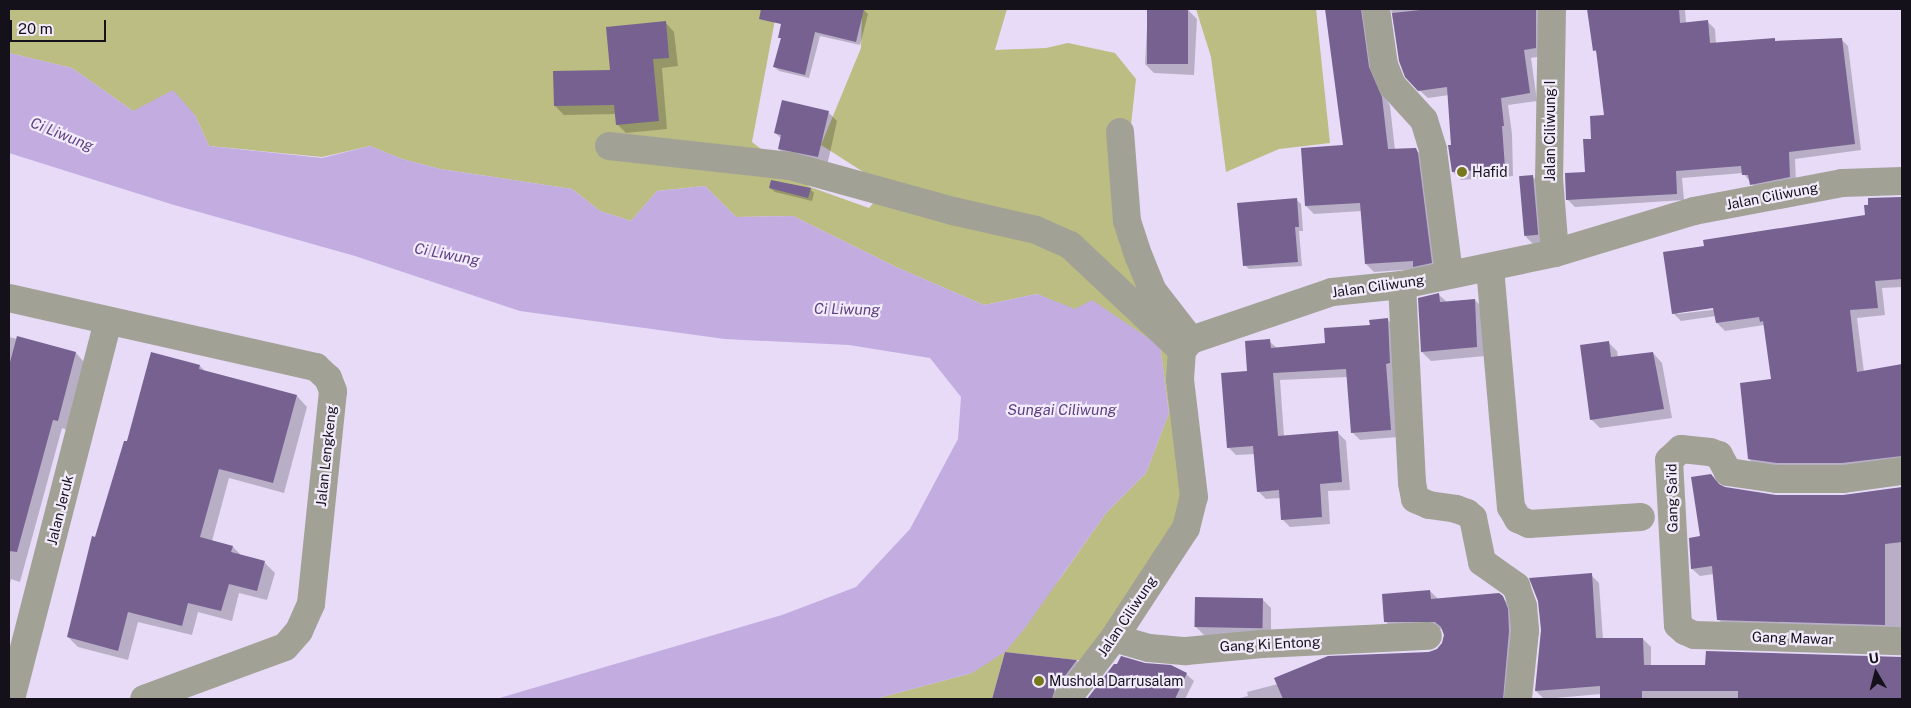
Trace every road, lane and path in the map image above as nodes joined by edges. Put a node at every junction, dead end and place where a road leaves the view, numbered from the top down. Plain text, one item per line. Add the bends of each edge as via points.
1 (1376, 9) edge
2 (1552, 9) edge
3 (1120, 132) dead end
4 (609, 146) dead end
5 (1902, 181) edge
6 (1556, 253) junction
7 (1490, 268) junction
8 (1449, 274) junction
9 (1402, 285) junction
10 (9, 298) edge
11 (108, 321) junction
12 (1187, 345) junction
13 (1902, 471) edge
14 (1641, 517) dead end
15 (1685, 631) joint
16 (1428, 636) dead end
17 (1114, 638) junction
18 (1902, 641) edge
19 (11, 699) edge
20 (144, 699) edge
21 (1067, 699) edge
22 (1518, 699) edge

1 - 8 street via 1384,65 1392,85 1424,120 1433,150
2 - 6 street, Jalan Ciliwung I via 1549,178
3 - 12 street via 1127,220 1153,291
4 - 12 street via 790,166 953,211 1036,230 1070,245
5 - 6 street, Jalan Ciliwung via 1842,182 1694,211
6 - 7 street, Jalan Ciliwung
7 - 8 street, Jalan Ciliwung
7 - 14 street via 1511,507 1518,519 1530,524
8 - 9 street, Jalan Ciliwung
9 - 12 street, Jalan Ciliwung via 1332,292
9 - 22 street via 1414,499 1429,505 1456,508 1473,518 1482,562 1516,586 1523,606 1525,631
10 - 11 street, Jalan Lengkeng
11 - 19 street, Jalan Jeruk
11 - 20 street, Jalan Lengkeng via 316,367 328,378 333,391 312,604 299,631 285,647
12 - 17 street, Jalan Ciliwung via 1180,379 1194,498 1186,528
13 - 15 street, Gang Sa'id via 1843,479 1776,479 1728,472 1719,455 1681,449 1669,460 1678,625
15 - 18 street, Gang Mawar via 1694,635
16 - 17 street, Gang Ki Entong via 1186,651 1149,648
17 - 21 street, Jalan Ciliwung

